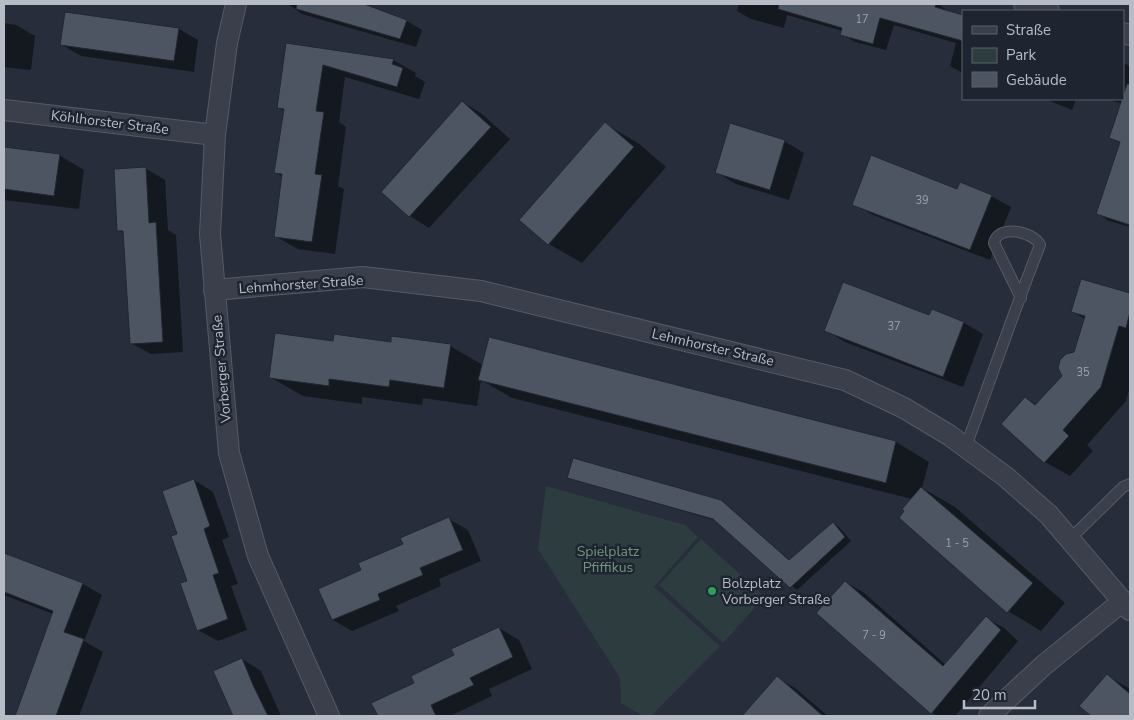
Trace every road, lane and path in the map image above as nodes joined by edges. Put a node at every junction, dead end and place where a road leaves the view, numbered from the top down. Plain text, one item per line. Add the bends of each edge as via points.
1 (236, 4) edge
2 (1024, 4) edge
3 (1045, 10) edge
4 (4, 110) edge
5 (215, 135) junction
6 (214, 290) junction
7 (1022, 298) junction
8 (966, 446) junction
9 (1130, 484) edge
10 (1070, 539) junction
11 (1126, 606) edge
12 (329, 716) edge
13 (989, 716) edge

1 - 5 street, Vorberger Straße via 227,43
2 - 3 street
4 - 5 street, Köhlhorster Straße
5 - 6 street, Vorberger Straße via 210,234
6 - 8 street, Lehmhorster Straße via 363,278 481,291 845,380 904,408
6 - 12 street, Vorberger Straße via 229,453 258,556
7 - 7 lane via 1040,245 1023,234 1002,232 995,237 994,243
7 - 8 lane
8 - 10 street, Lehmhorster Straße via 1049,515
9 - 10 lane via 1123,487
10 - 11 street, Lehmhorster Straße
11 - 13 street via 1044,665

